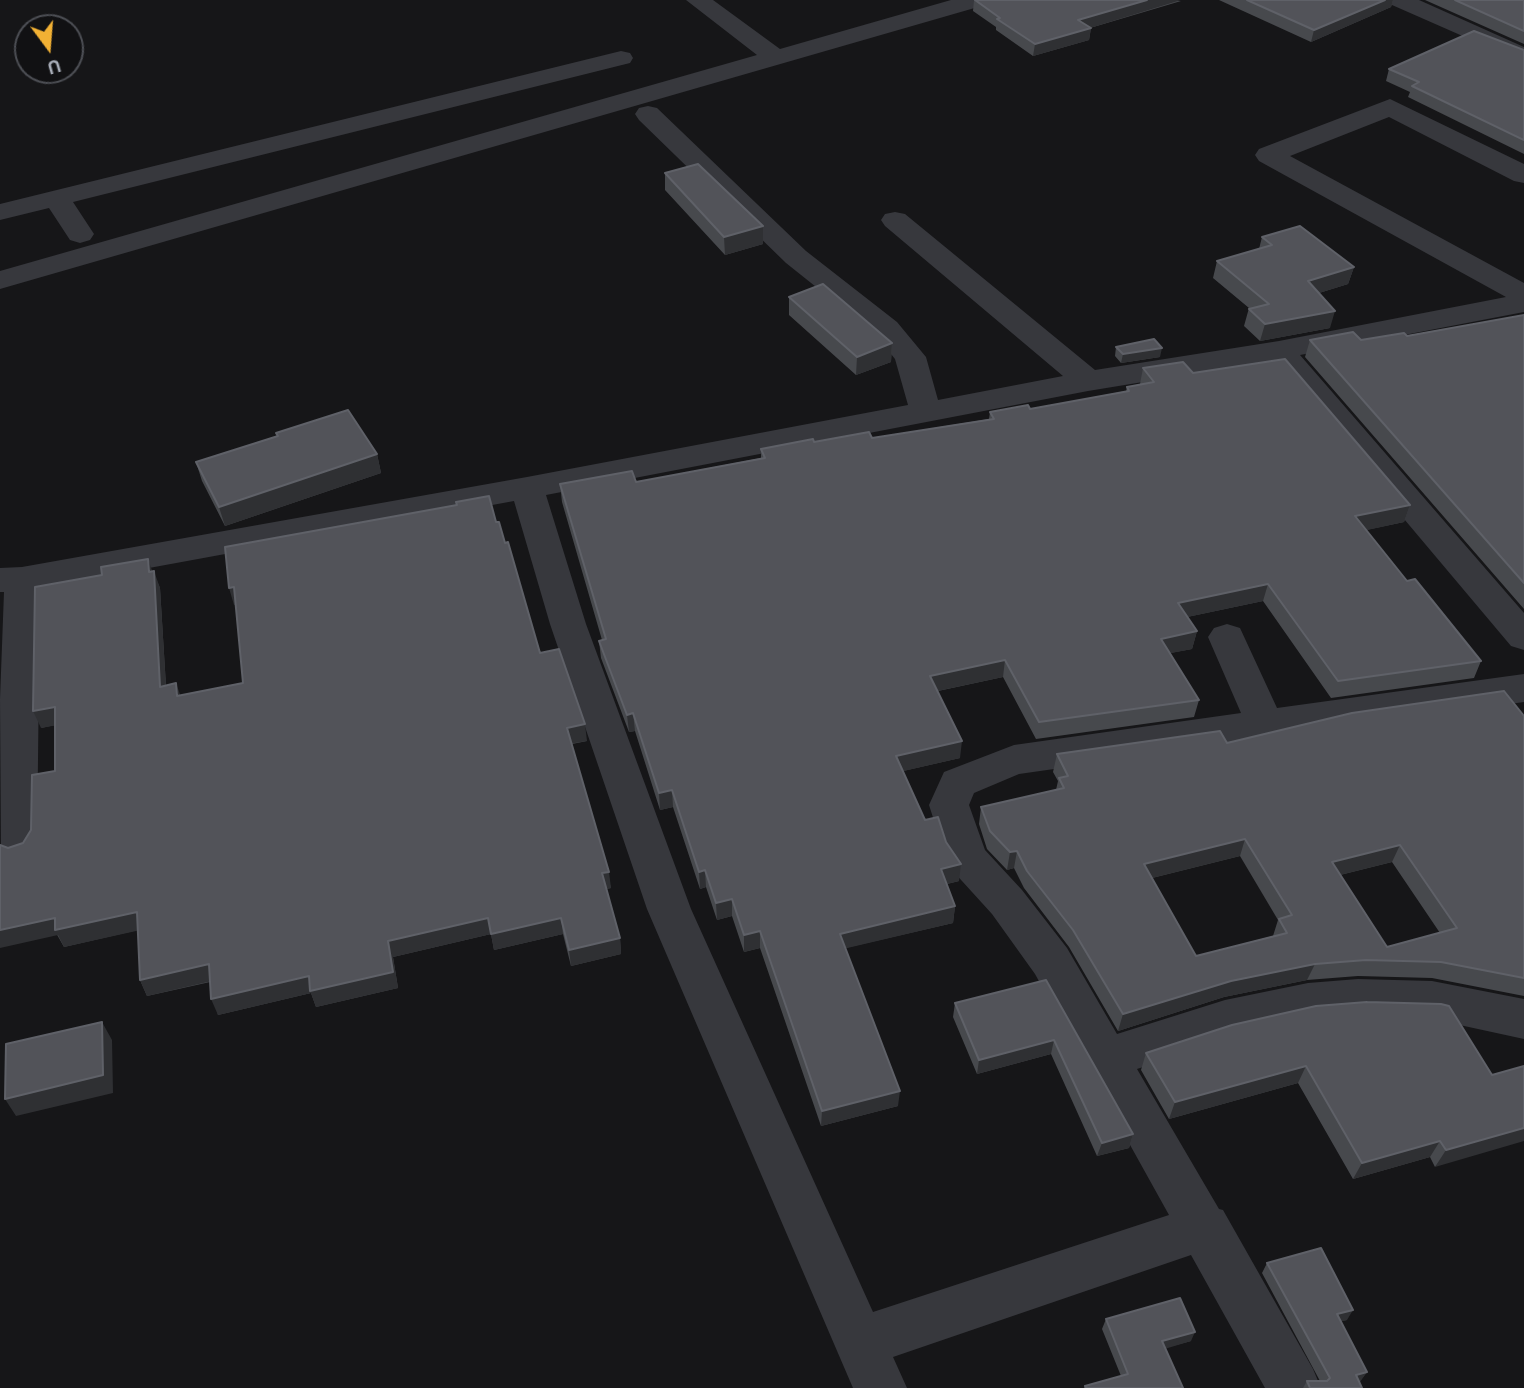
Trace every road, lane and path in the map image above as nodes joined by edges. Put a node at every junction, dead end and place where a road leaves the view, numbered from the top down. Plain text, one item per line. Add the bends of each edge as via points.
1 (698, 0) edge
2 (977, 0) edge
3 (1400, 0) edge
4 (1524, 56) edge
5 (775, 57) junction
6 (516, 74) junction
7 (655, 101) junction
8 (547, 105) dead end
9 (1524, 175) edge
10 (56, 198) junction
11 (0, 212) edge
12 (895, 220) dead end
13 (80, 234) dead end
14 (0, 280) edge
15 (1524, 295) edge
16 (1524, 303) edge
17 (1279, 350) junction
18 (1088, 381) junction
19 (926, 412) junction
20 (527, 488) junction
21 (11, 580) edge
22 (1512, 605) edge
23 (1227, 637) dead end
24 (1524, 637) edge
25 (1524, 688) edge
26 (1265, 724) junction
27 (16, 845) edge
28 (1524, 1019) edge
29 (1107, 1058) junction
30 (1205, 1227) junction
31 (860, 1342) junction
32 (880, 1388) edge
33 (1294, 1388) edge

1 - 5 street
2 - 5 street
3 - 4 street
5 - 7 street
6 - 7 street via 626,48
6 - 8 street
6 - 10 street via 310,146 169,171
7 - 14 street
7 - 19 street via 796,257 886,328 910,357
9 - 15 street via 1390,107 1268,155
10 - 11 street
10 - 13 street
12 - 18 street
16 - 17 street
17 - 18 street
17 - 22 street
18 - 19 street
19 - 20 street
20 - 21 street
20 - 31 street via 568,624 669,909
21 - 27 street
22 - 24 street
23 - 26 street
25 - 26 street
26 - 29 street via 1014,760 958,783 953,792 951,818 967,858 1051,961
28 - 29 street via 1432,1000 1308,1002 1225,1020
29 - 30 street
30 - 31 street
30 - 33 street
31 - 32 street

